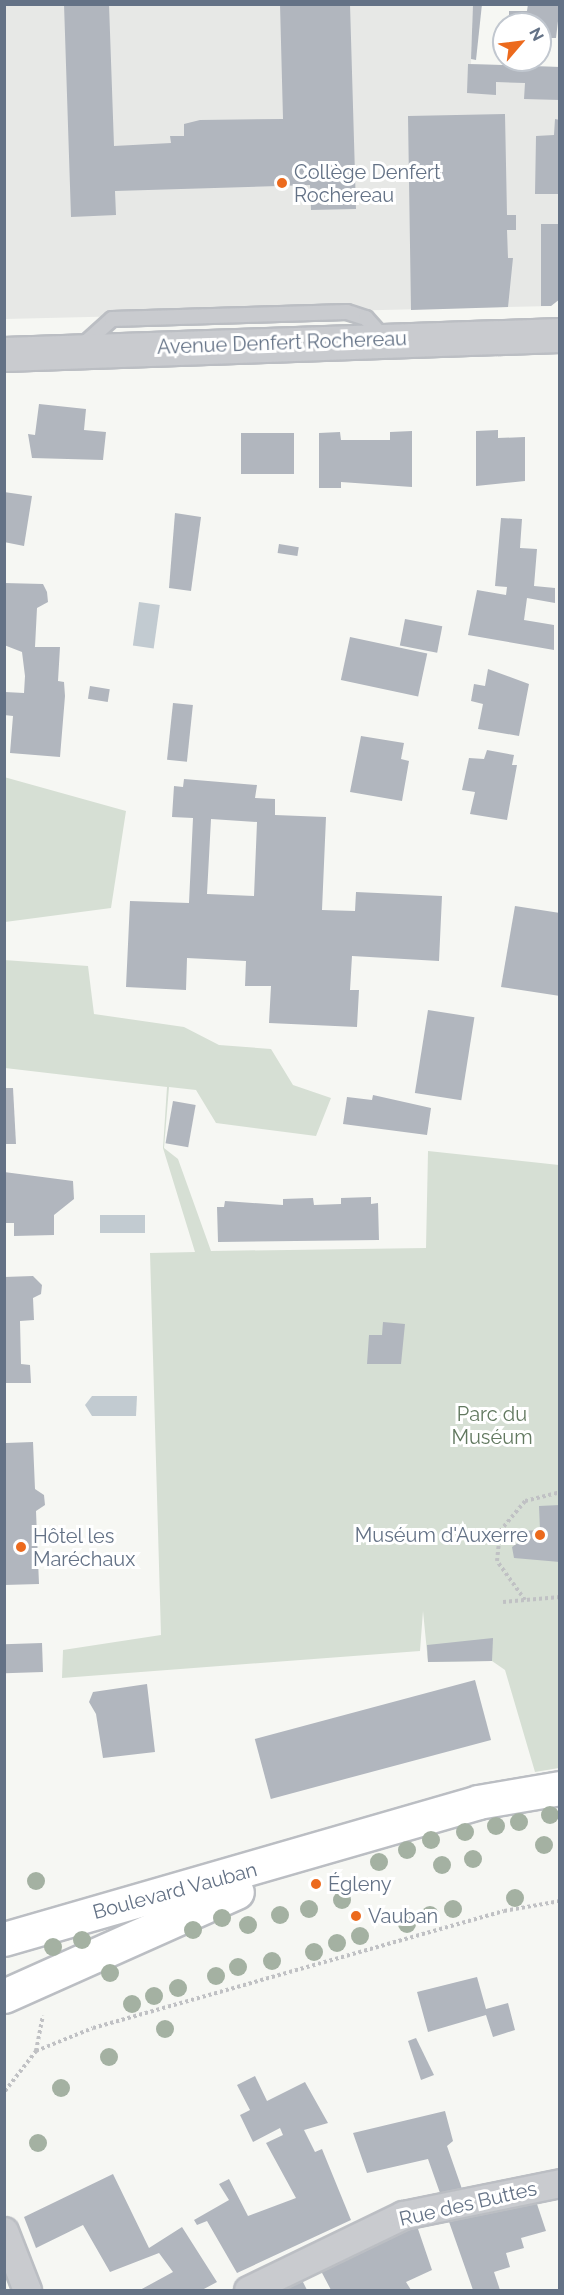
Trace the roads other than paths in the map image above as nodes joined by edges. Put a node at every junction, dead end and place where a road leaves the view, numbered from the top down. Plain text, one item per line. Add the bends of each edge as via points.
1 (560, 335) edge
2 (4, 354) edge
3 (560, 1788) edge
4 (346, 1844) junction
5 (4, 1939) edge
6 (4, 1996) edge
7 (560, 2183) edge
8 (4, 2231) edge
9 (27, 2290) edge
10 (248, 2290) edge

1 - 2 street, Avenue Denfert Rochereau
3 - 4 main road, Boulevard Vauban via 478,1802
4 - 5 main road, Boulevard Vauban
4 - 6 main road, Boulevard Vauban via 45,1989
7 - 10 street, Rue des Buttes via 403,2215
8 - 9 street

